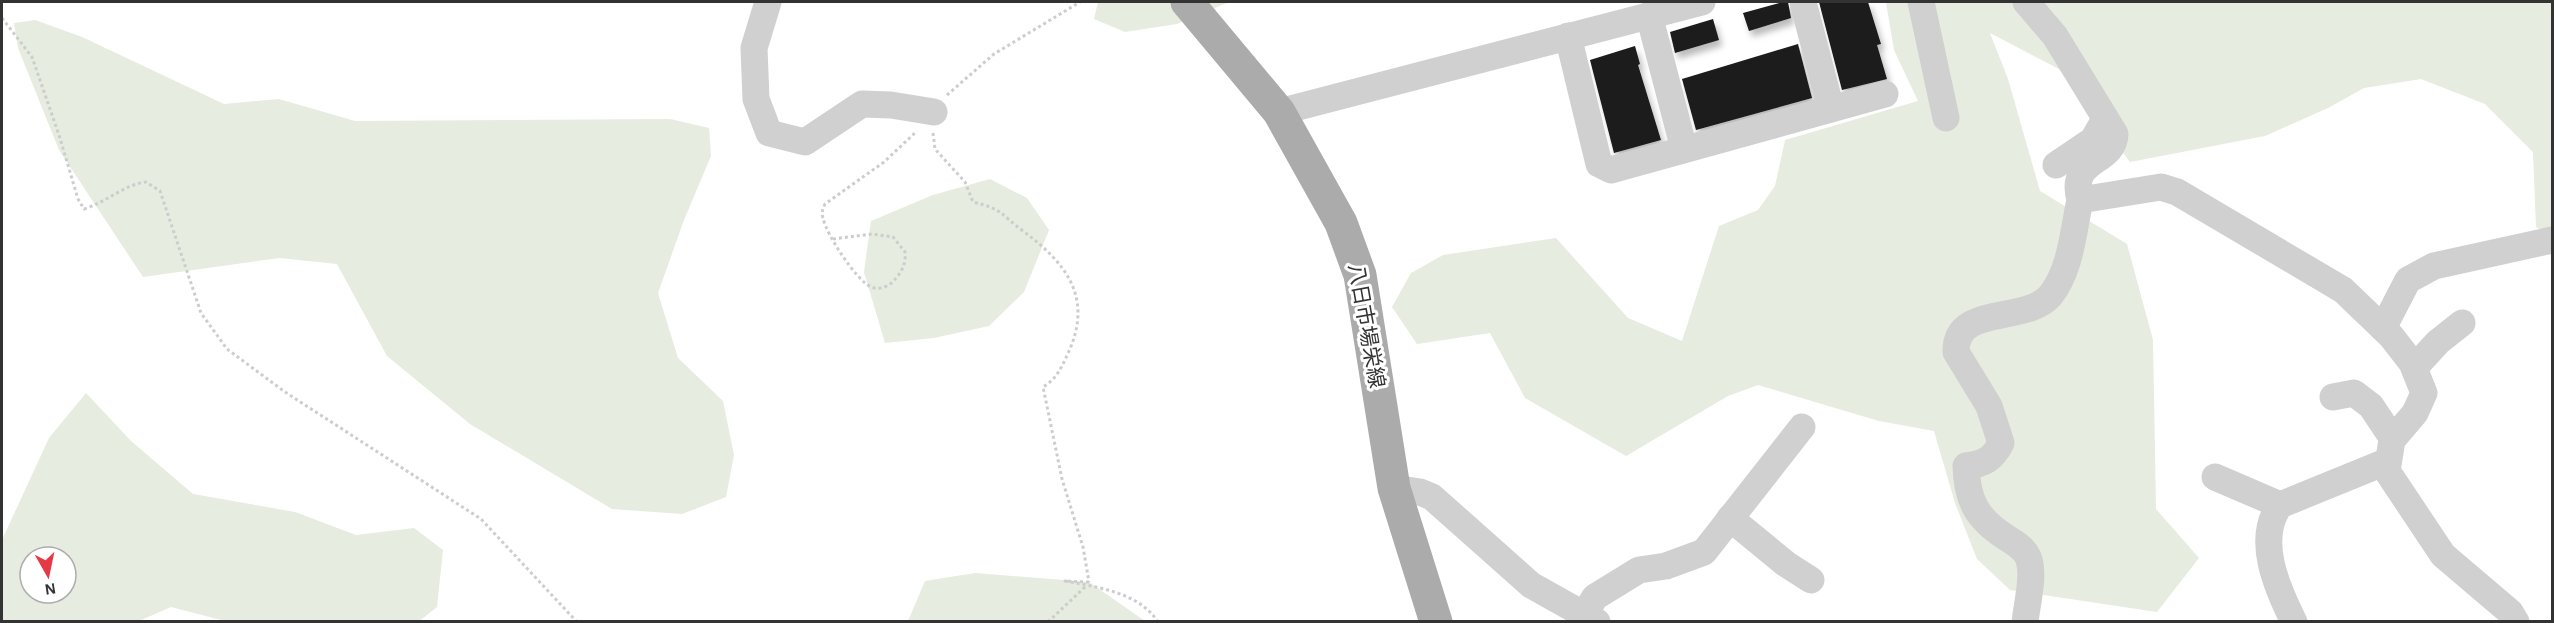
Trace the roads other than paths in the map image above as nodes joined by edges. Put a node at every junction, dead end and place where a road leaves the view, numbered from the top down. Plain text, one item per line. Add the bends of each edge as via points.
1 (768, 2) edge
2 (1187, 2) edge
3 (1702, 2) edge
4 (1803, 2) edge
5 (1921, 2) edge
6 (2026, 2) edge
7 (1649, 15) junction
8 (1568, 36) junction
9 (1885, 94) dead end
10 (1832, 109) junction
11 (1279, 112) junction
12 (934, 114) road end
13 (1946, 118) dead end
14 (2105, 118) junction
15 (1684, 149) junction
16 (2056, 165) dead end
17 (2080, 200) junction
18 (2553, 240) edge
19 (2462, 323) dead end
20 (2384, 328) junction
21 (2415, 367) junction
22 (2333, 397) dead end
23 (1802, 427) dead end
24 (2391, 450) junction
25 (2215, 477) dead end
26 (1394, 488) junction
27 (2280, 505) junction
28 (1730, 518) junction
29 (1811, 580) dead end
30 (1591, 617) edge
31 (1436, 621) edge
32 (2025, 621) edge
33 (2294, 621) edge
34 (2516, 621) edge

1 - 12 street via 754,48 756,99 769,133 805,142 862,104
2 - 11 main road, 八日市場栄線
3 - 7 street
4 - 10 street
5 - 13 street
6 - 14 street via 2055,36
7 - 8 street
7 - 15 street
8 - 11 street
8 - 15 street via 1599,164 1611,170
9 - 10 street
10 - 15 street
11 - 26 main road, 八日市場栄線 via 1341,223 1360,275
14 - 16 street via 2092,140
14 - 17 street via 2115,140 2077,177
17 - 20 street via 2161,187 2177,192 2343,290
17 - 32 street via 2067,266 2048,298 2033,308 1968,324 1956,342 1956,352 1989,406 2001,443 1995,457 1966,466 1967,492 1978,514 2021,547 2028,557
18 - 20 street via 2434,266 2408,280
19 - 21 street
20 - 21 street
21 - 24 street via 2424,393
22 - 24 street via 2354,393 2371,406
23 - 28 street
24 - 27 street
24 - 34 street via 2387,471 2443,555
25 - 27 street
26 - 30 street via 1432,497 1525,580
26 - 31 main road, 八日市場栄線
27 - 33 street via 2270,519 2269,541 2277,588
28 - 29 street
28 - 30 street via 1704,552 1666,566 1639,570 1595,597

